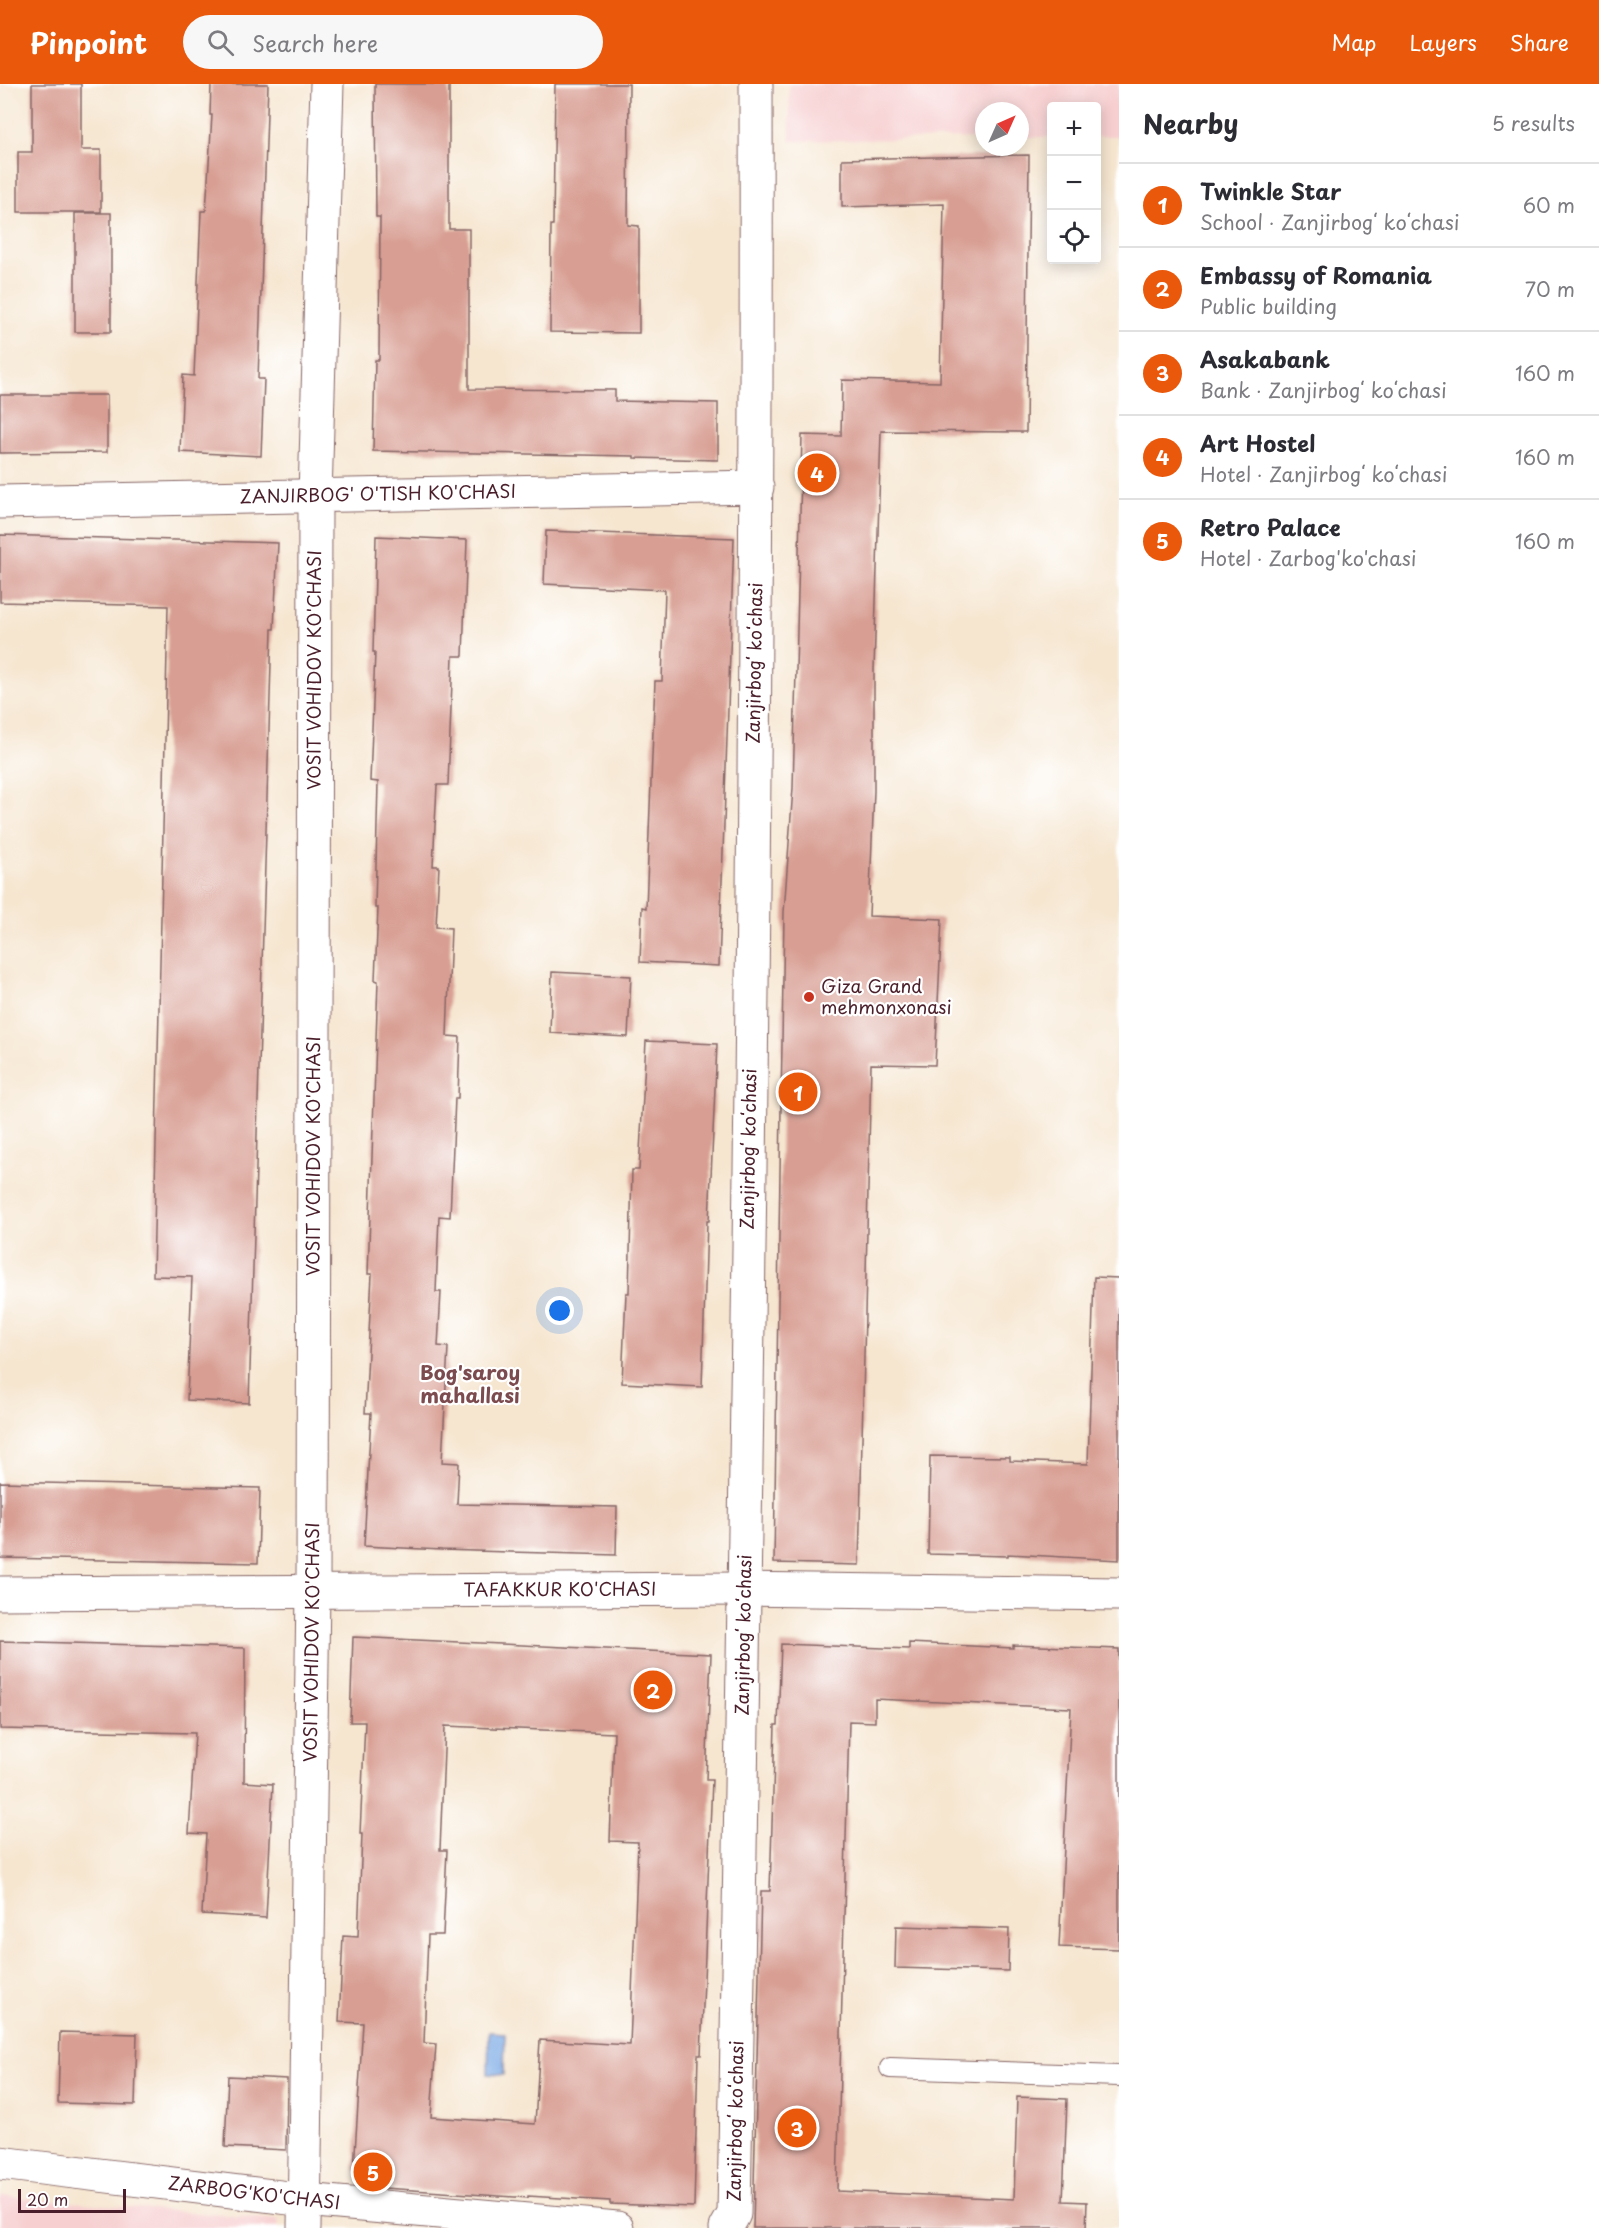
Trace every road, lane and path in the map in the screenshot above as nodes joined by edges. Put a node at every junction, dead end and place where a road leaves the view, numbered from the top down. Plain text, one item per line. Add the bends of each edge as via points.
1 (327, 84) edge
2 (756, 84) edge
3 (757, 487) junction
4 (315, 496) junction
5 (0, 502) edge
6 (745, 1589) junction
7 (313, 1591) junction
8 (0, 1593) edge
9 (1119, 1594) edge
10 (890, 2068) dead end
11 (1119, 2076) edge
12 (0, 2163) edge
13 (304, 2214) edge
14 (730, 2221) edge
15 (617, 2228) edge

1 - 4 street, VOSIT VOHIDOV KO'CHASI
2 - 3 street, Zanjirbogʻ koʻchasi
3 - 4 street, ZANJIRBOG' O'TISH KO'CHASI
3 - 6 street, Zanjirbogʻ koʻchasi
4 - 5 street, ZANJIRBOG' O'TISH KO'CHASI
4 - 7 street, VOSIT VOHIDOV KO'CHASI
6 - 7 street, TAFAKKUR KO'CHASI
6 - 9 street, TAFAKKUR KO'CHASI
6 - 14 street, Zanjirbogʻ koʻchasi
7 - 8 street, TAFAKKUR KO'CHASI
7 - 13 street, VOSIT VOHIDOV KO'CHASI
10 - 11 lane
12 - 13 street, ZARBOG'KO'CHASI
13 - 15 street, ZARBOG'KO'CHASI

